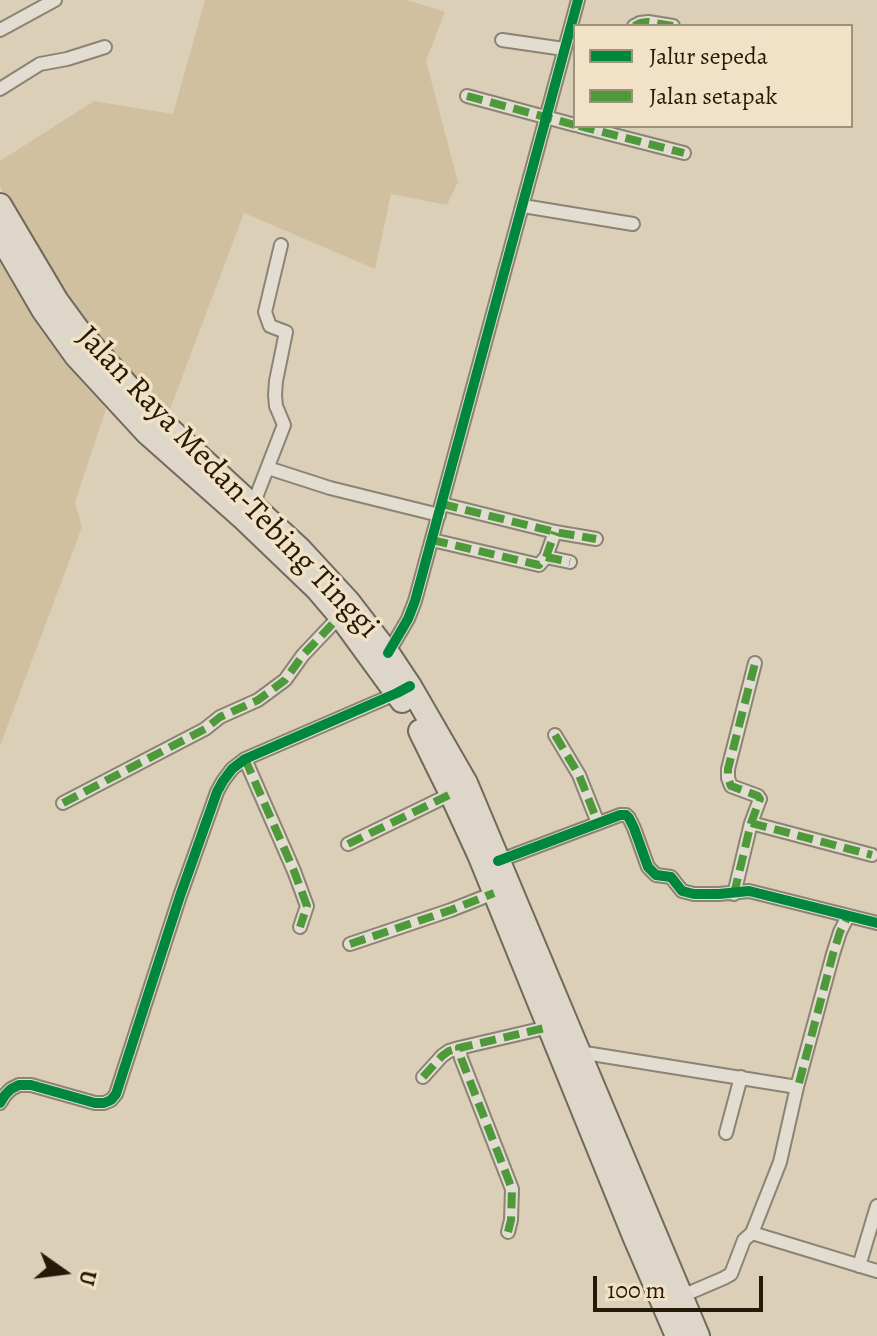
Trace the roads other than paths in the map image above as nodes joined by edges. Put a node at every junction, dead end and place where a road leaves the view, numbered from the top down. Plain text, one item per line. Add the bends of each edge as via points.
1 (55, 0) edge
2 (578, 0) edge
3 (0, 30) edge
4 (502, 40) dead end
5 (105, 47) dead end
6 (568, 47) edge
7 (0, 89) edge
8 (467, 96) dead end
9 (545, 118) junction
10 (573, 125) edge
11 (585, 128) edge
12 (639, 128) edge
13 (635, 140) junction
14 (684, 153) dead end
15 (0, 205) edge
16 (523, 206) junction
17 (633, 224) dead end
18 (0, 236) edge
19 (281, 245) dead end
20 (268, 468) junction
21 (253, 505) junction
22 (441, 509) junction
23 (555, 532) junction
24 (596, 539) dead end
25 (432, 540) junction
26 (546, 557) junction
27 (570, 562) dead end
28 (340, 616) junction
29 (388, 653) junction
30 (755, 663) dead end
31 (404, 690) junction
32 (555, 735) dead end
33 (245, 759) junction
34 (451, 794) junction
35 (63, 803) dead end
36 (598, 823) junction
37 (751, 823) junction
38 (348, 844) dead end
39 (872, 855) dead end
40 (498, 861) junction
41 (494, 893) junction
42 (734, 894) junction
43 (848, 916) junction
44 (877, 923) edge
45 (300, 927) dead end
46 (350, 944) dead end
47 (549, 1027) junction
48 (459, 1048) junction
49 (577, 1051) junction
50 (423, 1077) dead end
51 (741, 1077) junction
52 (797, 1087) junction
53 (0, 1103) edge
54 (726, 1133) dead end
55 (877, 1206) edge
56 (508, 1232) dead end
57 (752, 1233) junction
58 (646, 1238) junction
59 (859, 1266) junction
60 (877, 1271) edge
61 (682, 1296) junction
62 (677, 1336) edge
63 (698, 1336) edge

1 - 3 street
2 - 6 street
4 - 6 street
5 - 7 street via 40,64
6 - 9 street
8 - 9 street
9 - 10 street
9 - 16 street
11 - 13 street
12 - 13 street
13 - 14 street
15 - 21 highway, Jalan Raya Medan-Tebing Tinggi via 79,331 150,411
16 - 17 street
16 - 22 street
18 - 28 highway, Jalan Raya Medan-Tebing Tinggi via 76,356 147,433 275,547
19 - 20 street via 265,312 270,326 286,332 275,395 284,425
20 - 21 street
20 - 22 street via 330,488
21 - 29 highway, Jalan Raya Medan-Tebing Tinggi via 348,601
22 - 23 street
22 - 25 street
23 - 24 street
23 - 26 street
25 - 26 street via 539,565
25 - 29 street via 408,619
26 - 27 street
28 - 31 highway, Jalan Raya Medan-Tebing Tinggi
28 - 35 street via 280,685 258,700
29 - 31 highway, Jalan Raya Medan-Tebing Tinggi
30 - 37 street via 728,769 731,786 759,798
31 - 33 street
31 - 34 highway, Jalan Raya Medan-Tebing Tinggi
31 - 40 highway, Jalan Raya Medan-Tebing Tinggi via 466,783
32 - 36 street via 579,775
33 - 45 street via 307,906
33 - 53 street via 217,792 116,1094 95,1103 19,1085
34 - 38 street
34 - 41 highway, Jalan Raya Medan-Tebing Tinggi
36 - 40 street
36 - 42 street via 626,815 648,867 656,875 671,877 682,891
37 - 39 street
37 - 42 street
40 - 49 highway, Jalan Raya Medan-Tebing Tinggi
41 - 46 street
41 - 47 highway, Jalan Raya Medan-Tebing Tinggi
42 - 43 street via 749,891
43 - 44 street
43 - 52 street
47 - 48 street
47 - 58 highway, Jalan Raya Medan-Tebing Tinggi
48 - 50 street via 442,1056
48 - 56 street via 512,1189
49 - 51 street
49 - 58 highway, Jalan Raya Medan-Tebing Tinggi
51 - 52 street
51 - 54 street
52 - 57 street via 780,1162
55 - 59 street
57 - 59 street
57 - 61 street via 731,1274
58 - 61 highway, Jalan Raya Medan-Tebing Tinggi
58 - 62 highway, Jalan Raya Medan-Tebing Tinggi
59 - 60 street
61 - 63 highway, Jalan Raya Medan-Tebing Tinggi

